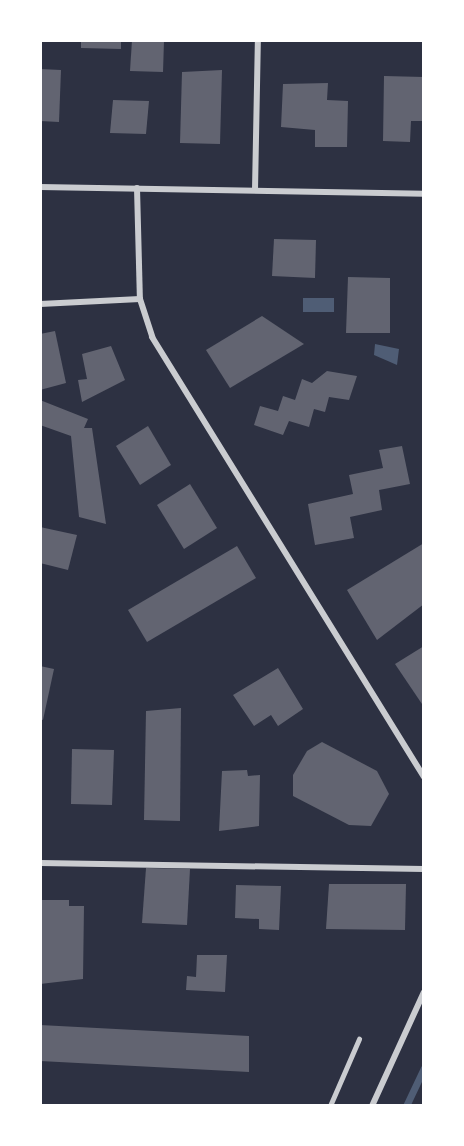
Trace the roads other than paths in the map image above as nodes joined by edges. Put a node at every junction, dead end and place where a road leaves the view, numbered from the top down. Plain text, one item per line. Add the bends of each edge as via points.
1 (258, 40) edge
2 (40, 187) edge
3 (137, 188) junction
4 (255, 190) junction
5 (423, 194) edge
6 (140, 299) junction
7 (40, 304) edge
8 (423, 777) edge
9 (40, 863) edge
10 (423, 869) edge
11 (423, 992) edge
12 (359, 1039) dead end
13 (330, 1106) edge
14 (372, 1106) edge

1 - 4 street
2 - 3 street
3 - 4 street
3 - 6 street
4 - 5 street
6 - 7 street
6 - 8 street via 153,337
9 - 10 street
11 - 14 street
12 - 13 lane

